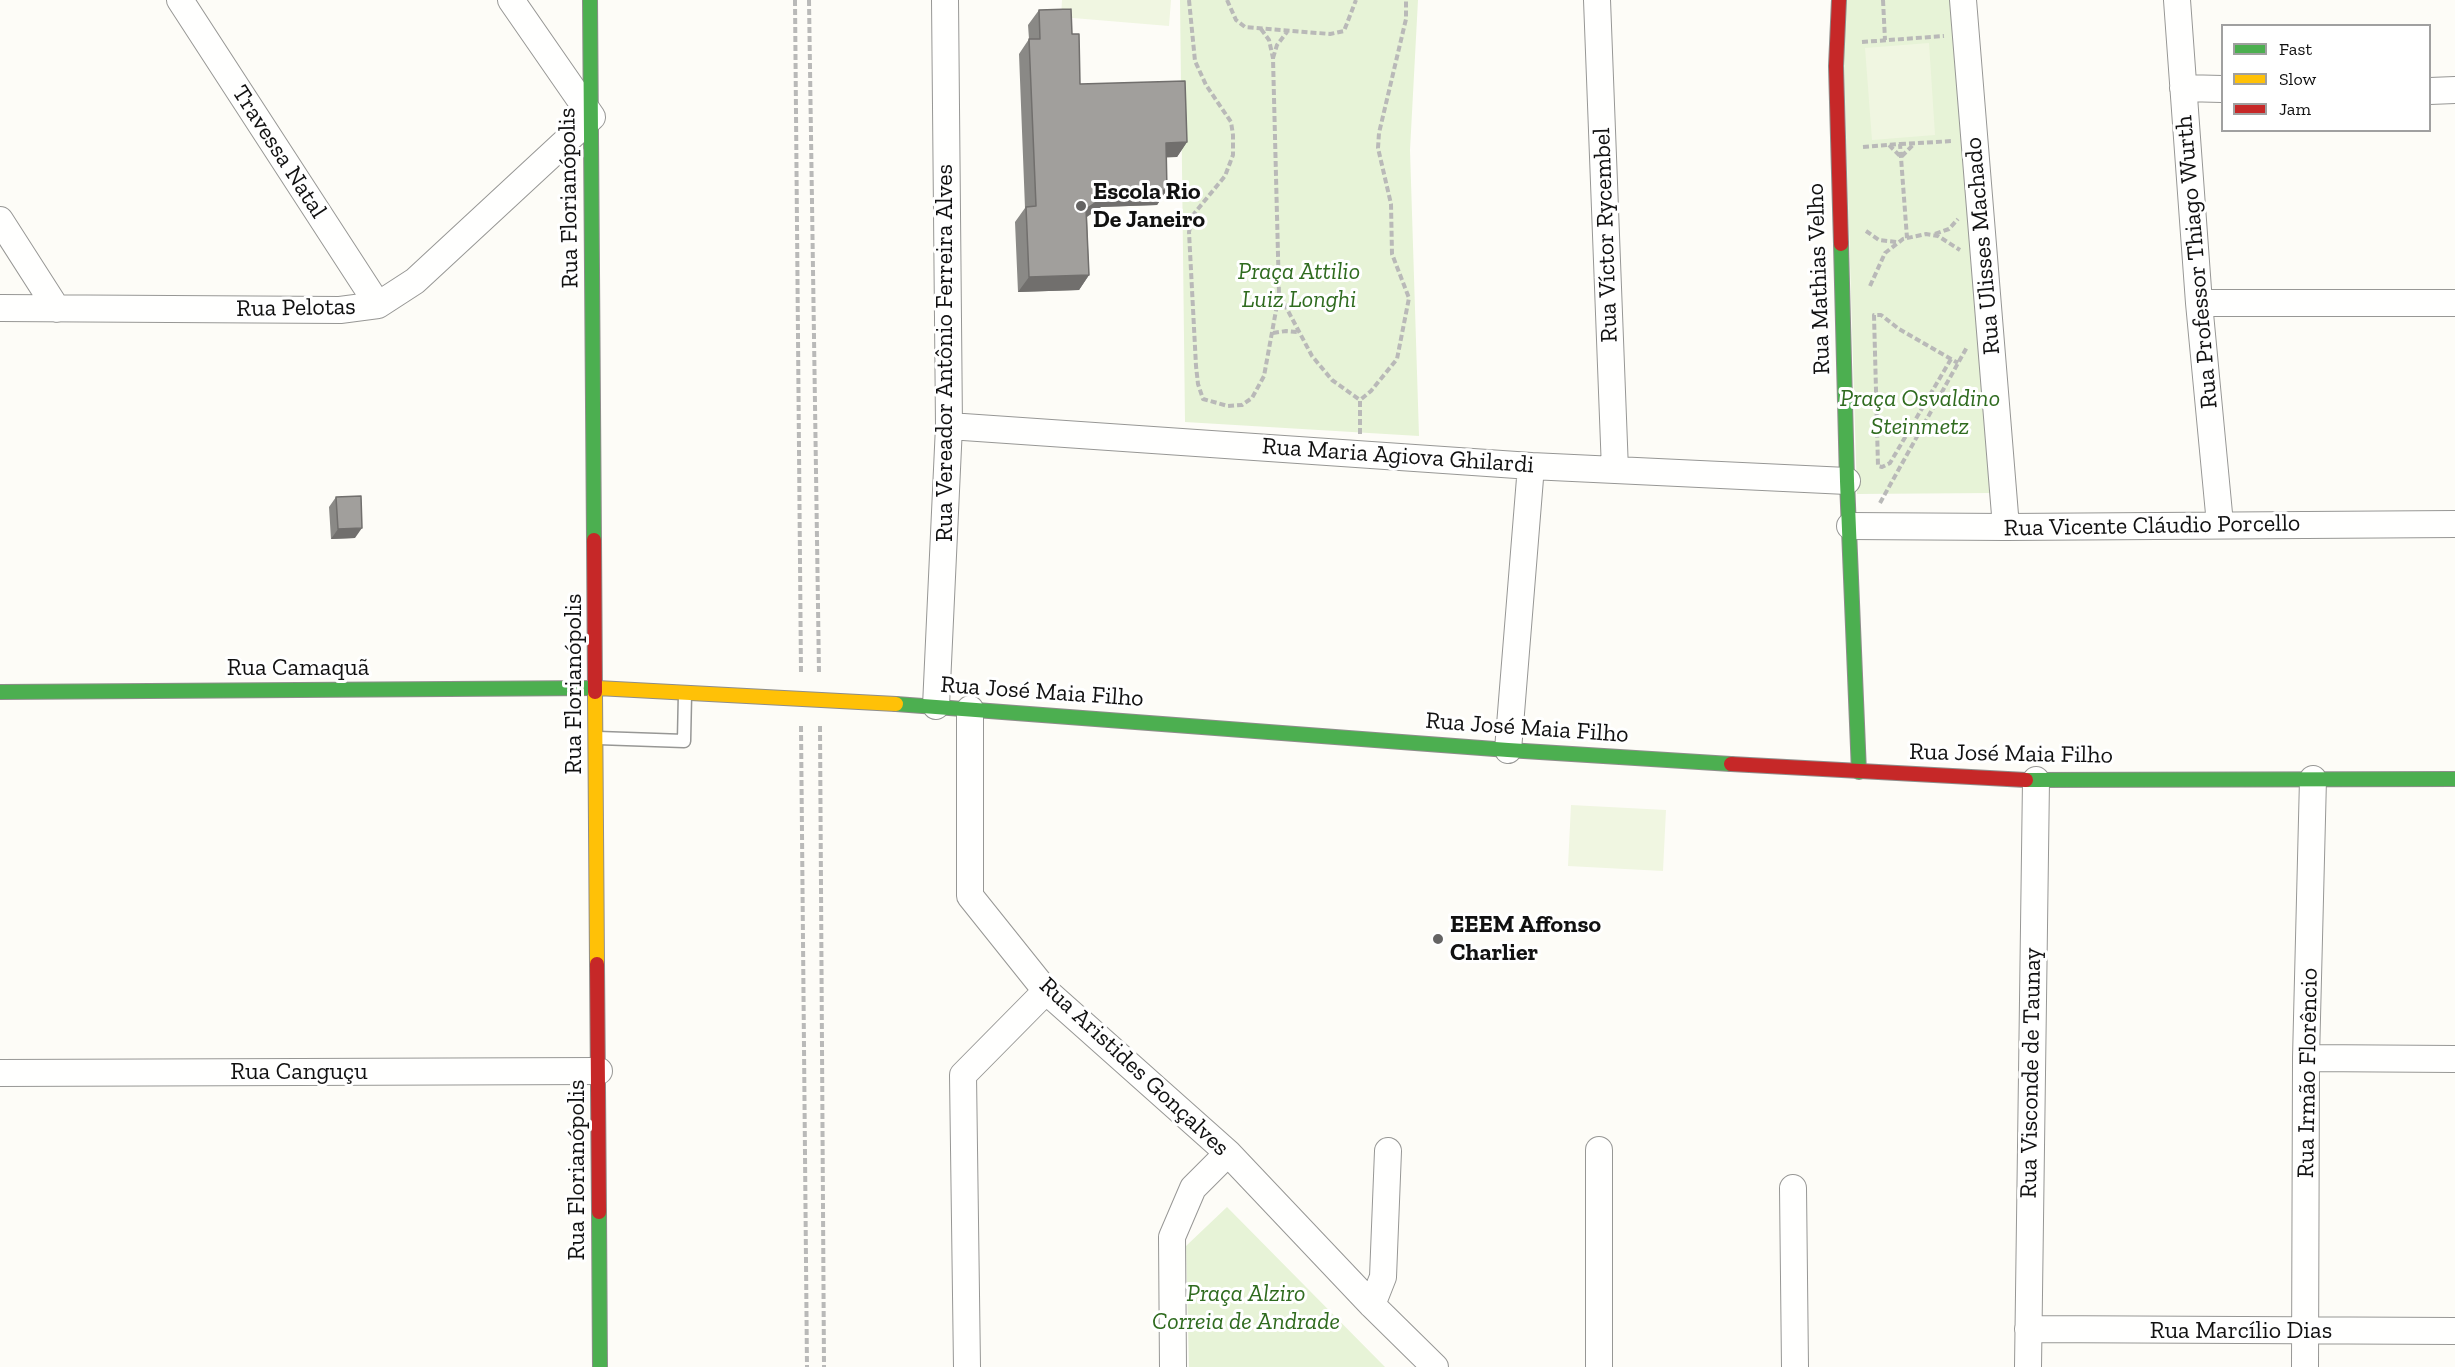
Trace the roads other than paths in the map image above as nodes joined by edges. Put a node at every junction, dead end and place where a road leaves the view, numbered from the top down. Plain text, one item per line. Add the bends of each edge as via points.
1 (180, 0) edge
2 (511, 0) edge
3 (590, 0) edge
4 (945, 0) edge
5 (1597, 0) edge
6 (1839, 0) edge
7 (1963, 0) edge
8 (2177, 0) edge
9 (2183, 88) junction
10 (2221, 88) edge
11 (2455, 90) edge
12 (2431, 91) edge
13 (592, 117) junction
14 (0, 220) edge
15 (2199, 303) junction
16 (2455, 303) edge
17 (378, 305) junction
18 (0, 308) edge
19 (57, 309) junction
20 (949, 426) junction
21 (1531, 466) junction
22 (1615, 470) junction
23 (1847, 481) junction
24 (2220, 524) junction
25 (2455, 524) edge
26 (1850, 526) junction
27 (2006, 527) junction
28 (597, 688) junction
29 (0, 692) edge
30 (685, 693) junction
31 (936, 706) junction
32 (970, 709) junction
33 (597, 738) junction
34 (1508, 750) junction
35 (1859, 772) junction
36 (2313, 779) junction
37 (2455, 779) edge
38 (2036, 780) junction
39 (1046, 991) junction
40 (2306, 1058) junction
41 (2455, 1059) edge
42 (598, 1071) junction
43 (0, 1073) edge
44 (1599, 1150) dead end
45 (1388, 1151) dead end
46 (1228, 1153) junction
47 (1793, 1188) dead end
48 (1372, 1305) junction
49 (2028, 1329) junction
50 (2306, 1331) junction
51 (2455, 1331) edge
52 (600, 1367) edge
53 (967, 1367) edge
54 (1173, 1367) edge
55 (1435, 1367) edge
56 (1599, 1367) edge
57 (1795, 1367) edge
58 (2028, 1367) edge
59 (2306, 1367) edge

1 - 17 street, Travessa Natal
2 - 13 street
3 - 13 street, Rua Florianópolis
4 - 20 street, Rua Vereador Antônio Ferreira Alves
5 - 22 street, Rua Víctor Rycembel
6 - 23 street, Rua Mathias Velho via 1836,66
7 - 27 street, Rua Ulisses Machado
8 - 9 street, Rua Professor Thiago Wurth
9 - 10 street
9 - 15 street, Rua Professor Thiago Wurth
11 - 12 street
13 - 17 street, Rua Pelotas via 415,281
13 - 28 street, Rua Florianópolis
14 - 19 street
15 - 16 street
15 - 24 street, Rua Professor Thiago Wurth
17 - 19 street, Rua Pelotas via 340,310
18 - 19 street, Rua Pelotas
20 - 21 street, Rua Maria Agiova Ghilardi
20 - 31 street, Rua Vereador Antônio Ferreira Alves
21 - 22 street, Rua Maria Agiova Ghilardi
21 - 34 street
22 - 23 street, Rua Maria Agiova Ghilardi
23 - 26 street, Rua Mathias Velho
24 - 25 street, Rua Vicente Cláudio Porcello
24 - 27 street, Rua Vicente Cláudio Porcello
26 - 27 street, Rua Vicente Cláudio Porcello
26 - 35 street, Rua Mathias Velho
28 - 29 street, Rua Camaquã
28 - 30 street, Rua José Maia Filho
28 - 33 street, Rua Florianópolis
30 - 31 street, Rua José Maia Filho
30 - 33 lane via 684,741
31 - 32 street, Rua José Maia Filho
32 - 34 street, Rua José Maia Filho
32 - 39 street, Rua Aristides Gonçalves via 970,896
33 - 42 street, Rua Florianópolis
34 - 35 street, Rua José Maia Filho
35 - 38 street, Rua José Maia Filho
36 - 37 street, Rua José Maia Filho
36 - 38 street, Rua José Maia Filho
36 - 40 street, Rua Irmão Florêncio
38 - 49 street, Rua Visconde de Taunay
39 - 46 street, Rua Aristides Gonçalves
39 - 53 street via 963,1075
40 - 41 street
40 - 50 street, Rua Irmão Florêncio
42 - 43 street, Rua Canguçu
42 - 52 street, Rua Florianópolis
44 - 56 street
45 - 48 street via 1383,1277
46 - 48 street, Rua Aristides Gonçalves
46 - 54 street via 1193,1188 1172,1237
47 - 57 street
48 - 55 street, Rua Aristides Gonçalves
49 - 50 street, Rua Marcílio Dias
49 - 58 street, Rua Visconde de Taunay
50 - 51 street, Rua Marcílio Dias
50 - 59 street, Rua Irmão Florêncio

